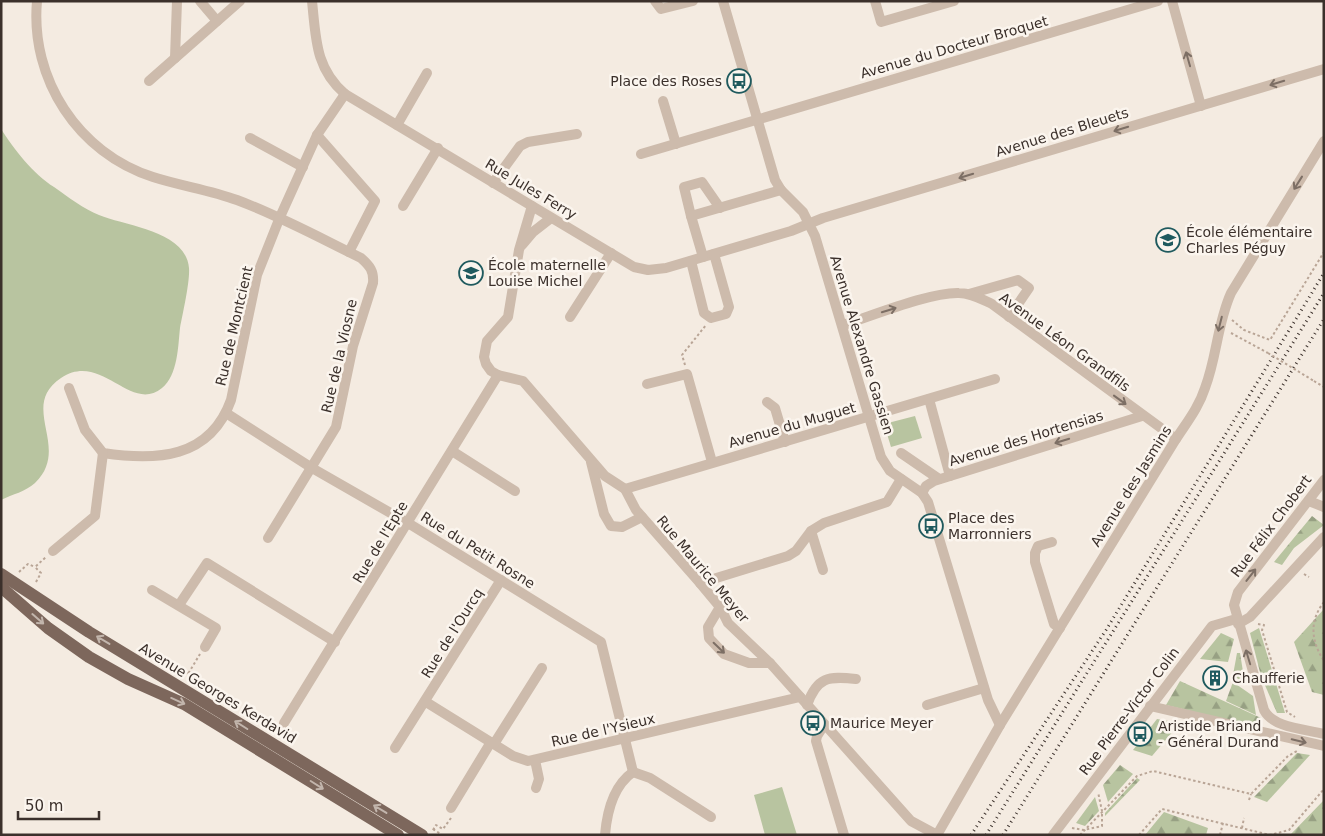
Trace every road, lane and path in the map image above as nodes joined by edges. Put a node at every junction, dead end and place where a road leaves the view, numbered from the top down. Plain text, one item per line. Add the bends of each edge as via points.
1 (37, 1) edge
2 (177, 1) edge
3 (200, 1) edge
4 (240, 1) edge
5 (312, 1) edge
6 (655, 1) edge
7 (693, 1) edge
8 (723, 1) edge
9 (875, 1) edge
10 (954, 1) edge
11 (1158, 1) edge
12 (1172, 1) edge
13 (217, 21) junction
14 (174, 58) junction
15 (1324, 69) edge
16 (427, 73) dead end
17 (149, 81) dead end
18 (345, 94) junction
19 (664, 101) dead end
20 (1201, 106) junction
21 (758, 119) junction
22 (396, 126) junction
23 (577, 134) dead end
24 (317, 135) junction
25 (250, 138) dead end
26 (1324, 141) edge
27 (676, 144) junction
28 (438, 148) junction
29 (641, 154) dead end
30 (303, 167) junction
31 (493, 183) junction
32 (781, 190) junction
33 (403, 206) dead end
34 (532, 206) junction
35 (720, 208) junction
36 (691, 216) junction
37 (280, 217) junction
38 (551, 218) junction
39 (809, 223) junction
40 (519, 250) junction
41 (350, 252) junction
42 (1324, 252) edge
43 (610, 253) junction
44 (714, 254) junction
45 (703, 257) junction
46 (690, 260) junction
47 (968, 294) junction
48 (1222, 314) junction
49 (708, 316) junction
50 (570, 317) dead end
51 (1009, 317) junction
52 (843, 325) junction
53 (687, 374) junction
54 (498, 375) junction
55 (995, 379) dead end
56 (647, 384) dead end
57 (1324, 387) edge
58 (69, 388) dead end
59 (929, 399) junction
60 (767, 402) dead end
61 (226, 413) junction
62 (1142, 416) junction
63 (870, 417) junction
64 (1176, 439) junction
65 (785, 442) junction
66 (452, 451) junction
67 (901, 452) dead end
68 (103, 453) junction
69 (590, 459) junction
70 (712, 462) junction
71 (312, 468) junction
72 (950, 476) junction
73 (902, 479) junction
74 (939, 480) junction
75 (1324, 480) edge
76 (625, 488) junction
77 (515, 491) dead end
78 (922, 493) junction
79 (1309, 501) junction
80 (1324, 507) edge
81 (642, 517) junction
82 (408, 523) junction
83 (812, 531) junction
84 (1324, 537) edge
85 (268, 538) dead end
86 (1052, 542) dead end
87 (53, 551) joint
88 (34, 567) junction
89 (1308, 567) dead end
90 (823, 570) dead end
91 (1, 574) edge
92 (18, 574) dead end
93 (1309, 577) dead end
94 (501, 580) junction
95 (700, 583) junction
96 (36, 585) dead end
97 (1, 587) edge
98 (152, 590) dead end
99 (1324, 602) edge
100 (179, 605) junction
101 (720, 608) junction
102 (1237, 621) junction
103 (1264, 625) dead end
104 (1060, 628) junction
105 (335, 642) junction
106 (205, 647) joint
107 (1324, 661) edge
108 (770, 663) junction
109 (542, 668) dead end
110 (177, 674) dead end
111 (188, 674) junction
112 (856, 679) dead end
113 (191, 682) dead end
114 (984, 688) junction
115 (800, 697) junction
116 (426, 702) junction
117 (807, 705) junction
118 (926, 705) dead end
119 (1150, 706) junction
120 (1268, 718) junction
121 (1287, 719) dead end
122 (284, 723) dead end
123 (824, 725) junction
124 (1000, 725) junction
125 (1264, 733) junction
126 (1324, 734) edge
127 (625, 739) junction
128 (493, 743) junction
129 (1324, 746) edge
130 (395, 748) dead end
131 (1301, 751) dead end
132 (535, 760) junction
133 (633, 772) junction
134 (1095, 778) junction
135 (536, 788) dead end
136 (1323, 791) edge
137 (1251, 794) junction
138 (1249, 800) dead end
139 (451, 808) joint
140 (1102, 811) junction
141 (711, 817) dead end
142 (1244, 818) dead end
143 (1224, 823) junction
144 (1060, 825) junction
145 (1242, 828) junction
146 (1084, 830) junction
147 (427, 832) edge
148 (398, 835) edge
149 (605, 835) edge
150 (844, 835) edge
151 (937, 835) edge
152 (1053, 835) edge
153 (1080, 835) edge
154 (1139, 835) edge
155 (1220, 835) edge

1 - 37 street, Rue de la Viosne via 35,28 38,47 52,91 75,125 103,152 154,177 203,189
2 - 14 street
3 - 13 street
4 - 13 street
5 - 18 street, Rue Jules Ferry via 320,62 330,80
6 - 7 street via 661,9
8 - 21 street, Avenue Alexandre Gassien
9 - 10 street via 881,22
11 - 21 street, Avenue du Docteur Broquet
20 -> 12 street
13 - 14 street
14 - 17 street
15 -> 20 street, Avenue des Bleuets
16 - 22 street
18 - 22 street, Rue Jules Ferry
18 - 24 street, Rue de Montcient
19 - 27 street
20 -> 39 street, Avenue des Bleuets
21 - 27 street, Avenue du Docteur Broquet
21 - 32 street, Avenue Alexandre Gassien via 775,180
22 - 28 street, Rue Jules Ferry
23 - 31 street via 520,146
24 - 30 street, Rue de Montcient
24 - 41 street via 375,201
25 - 30 street
26 -> 48 street, Avenue des Jasmins via 1240,277
27 - 29 street, Avenue du Docteur Broquet
28 - 31 street, Rue Jules Ferry
28 - 33 street
30 - 37 street, Rue de Montcient
31 - 34 street, Rue Jules Ferry
32 - 35 street
32 - 39 street, Avenue Alexandre Gassien via 803,212
34 - 38 street, Rue Jules Ferry
34 - 40 street
35 - 36 street
35 - 36 street via 702,182 684,187
36 - 45 street
37 - 41 street, Rue de la Viosne
37 - 61 street, Rue de Montcient via 257,275
38 - 40 street via 533,232
38 - 43 street, Rue Jules Ferry
39 - 44 street, Rue Jules Ferry
39 - 52 street, Avenue Alexandre Gassien
40 - 54 street via 508,317 487,341 484,350 486,364
41 - 71 street, Rue de la Viosne via 370,266 373,283 353,346 336,427
42 - 48 path via 1270,340 1244,330
43 - 46 street, Rue Jules Ferry via 634,267 648,270
43 - 50 street
44 - 45 street, Rue Jules Ferry
44 - 49 street via 730,308 726,314
45 - 46 street, Rue Jules Ferry
46 - 49 street via 704,313
47 - 51 street, Avenue Léon Grandfils via 992,304
47 - 51 street via 1018,280 1029,288
52 -> 47 street, Avenue Léon Grandfils via 938,295
48 - 57 path, bridge via 1231,334
48 -> 64 street, Avenue des Jasmins via 1206,386 1195,411
49 - 53 path via 706,327 682,355
51 -> 62 street, Avenue Léon Grandfils
52 - 63 street, Avenue Alexandre Gassien
53 - 56 street
53 - 70 street
54 - 66 street, Rue de l'Epte
54 - 69 street, Rue Maurice Meyer via 523,382
55 - 59 street, Avenue du Muguet
58 - 68 street via 82,425
59 - 63 street, Avenue du Muguet
59 - 72 street
60 - 65 street via 774,408
61 - 68 street, Rue de Montcient via 208,436 179,453 150,458
61 - 71 street, Rue du Petit Rosne
62 - 64 street, Avenue Léon Grandfils
62 -> 72 street, Avenue des Hortensias
63 - 65 street, Avenue du Muguet
63 - 73 street, Avenue Alexandre Gassien via 884,464
64 - 104 street, Avenue des Jasmins
65 - 70 street, Avenue du Muguet
66 - 77 street
66 - 82 street, Rue de l'Epte
67 - 74 street
68 - 87 street via 95,516
69 - 76 street, Rue Maurice Meyer via 612,482
69 - 81 street, Rue Maurice Meyer via 604,514 611,526 622,527
70 - 76 street, Avenue du Muguet
71 - 82 street, Rue du Petit Rosne
71 - 85 street, Rue de la Viosne
72 - 74 street, Avenue des Hortensias
73 - 78 street, Avenue Alexandre Gassien
73 - 83 street via 882,505 824,523
74 - 78 street, Avenue des Hortensias via 926,486
75 - 79 street, Rue Félix Chobert
76 - 81 street, Rue Maurice Meyer
78 - 114 street via 928,502
79 - 80 street
102 -> 79 street, Rue Félix Chobert via 1234,605 1238,592
81 - 95 street, Rue Maurice Meyer
82 - 94 street, Rue du Petit Rosne
82 - 105 street, Rue de l'Epte
83 - 90 street
83 - 95 street via 788,556
84 - 102 street via 1250,616
86 - 104 street via 1038,546 1035,562 1054,624
87 - 88 path
88 - 92 path via 28,564
88 - 96 path via 41,573
89 - 93 path via 1302,573
147 -> 91 main road, Avenue Georges Kerdavid via 89,632
94 - 116 street, Rue de l'Ourcq
94 - 127 street, Rue du Petit Rosne via 601,642
95 - 101 street, Rue Maurice Meyer
97 -> 148 main road, Avenue Georges Kerdavid via 48,628 89,657 184,704
98 - 100 street
99 - 107 path via 1314,621 1313,639
100 - 105 street via 207,563
100 - 106 street via 216,628
101 - 108 street, Rue Maurice Meyer via 728,623
101 -> 108 street via 708,628 708,638 724,654 749,663
102 - 119 street, Rue Pierre-Victor Colin via 1212,626
120 -> 102 street
103 - 121 path via 1262,630 1287,712 1296,717
104 - 124 street, Avenue des Jasmins
105 - 122 street, Rue de l'Epte
106 - 111 path
108 - 115 street, Rue Maurice Meyer
109 - 128 street
110 - 111 path via 180,669
111 - 113 path via 193,677
112 - 117 street via 836,677 818,684
114 - 118 street
114 - 124 street
115 - 117 street, Rue Maurice Meyer
115 - 127 street, Rue de l'Ysieux
116 - 128 street, Rue de l'Ysieux
116 - 130 street, Rue de l'Ourcq
117 - 123 street, Rue Maurice Meyer
119 - 125 street
119 - 134 street, Rue Pierre-Victor Colin
120 - 125 street
120 - 126 street
123 - 150 street via 816,741
123 - 151 street, Rue Maurice Meyer via 911,821
124 - 151 street, Avenue des Jasmins
125 -> 129 street
127 - 132 street, Rue de l'Ysieux
127 - 133 street, Rue du Petit Rosne
128 - 132 street, Rue de l'Ysieux via 513,756
128 - 139 street
131 - 137 path via 1288,756
132 - 135 street via 539,779
133 - 141 street via 650,778
133 - 149 street via 614,794
134 - 140 path
134 - 144 street, Rue Pierre-Victor Colin
136 - 145 path via 1288,830 1270,835
137 - 138 path
137 - 140 path via 1153,771 1137,776
139 - 147 path via 454,813 443,829 436,825
140 - 146 path
140 - 146 path via 1102,826
142 - 145 path
143 - 145 path
143 - 154 path via 1162,809
143 - 155 path
144 - 146 path
144 - 152 street, Rue Pierre-Victor Colin
146 - 153 path

